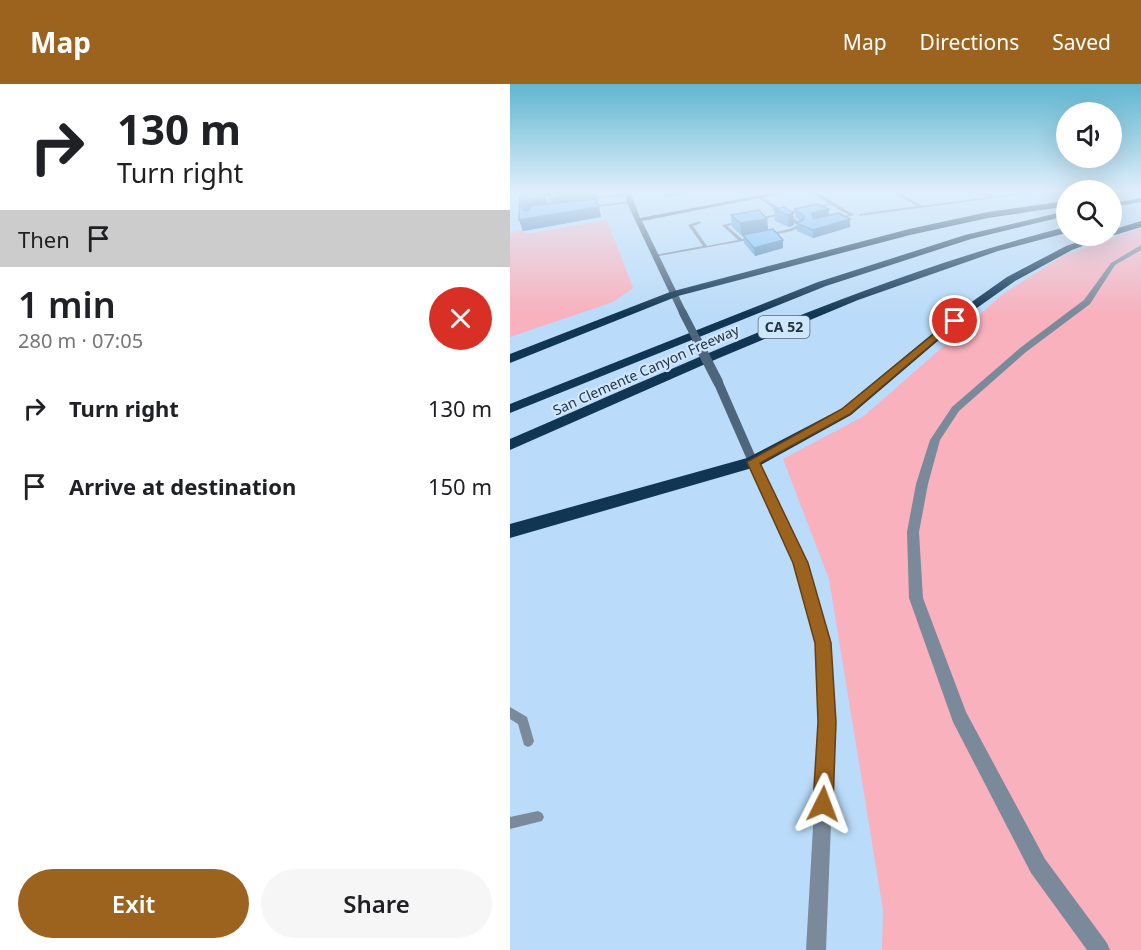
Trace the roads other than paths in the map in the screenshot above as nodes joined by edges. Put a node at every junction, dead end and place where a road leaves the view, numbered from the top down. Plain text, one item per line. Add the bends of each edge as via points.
1 (644, 231) edge
2 (694, 231) edge
3 (731, 231) edge
4 (784, 231) edge
5 (912, 231) edge
6 (992, 231) edge
7 (1056, 233) edge
8 (741, 241) junction
9 (1075, 246) edge
10 (1141, 247) edge
11 (706, 248) junction
12 (656, 256) junction
13 (674, 294) junction
14 (510, 359) edge
15 (510, 409) edge
16 (510, 445) edge
17 (753, 462) junction
18 (510, 531) edge
19 (510, 712) edge
20 (528, 741) dead end
21 (538, 817) dead end
22 (510, 823) edge
23 (816, 950) edge
24 (1100, 950) edge

1 - 12 main road
2 - 11 lane
3 - 8 lane
4 - 8 lane
5 - 13 highway
6 - 15 highway, San Clemente Canyon Freeway / CA 52 via 822,284
7 - 16 highway, San Clemente Canyon Freeway / CA 52 via 899,280
8 - 11 lane
9 - 17 highway via 1011,279 970,308 846,412
10 - 24 street via 1113,264 1087,302 1023,350 955,409 935,440 913,531 916,598 959,716 1038,866
11 - 12 lane
12 - 13 main road
13 - 14 highway
13 - 17 main road, bridge
17 - 18 highway
17 - 23 street via 801,563 823,643 827,722
19 - 20 lane via 523,721
21 - 22 lane

